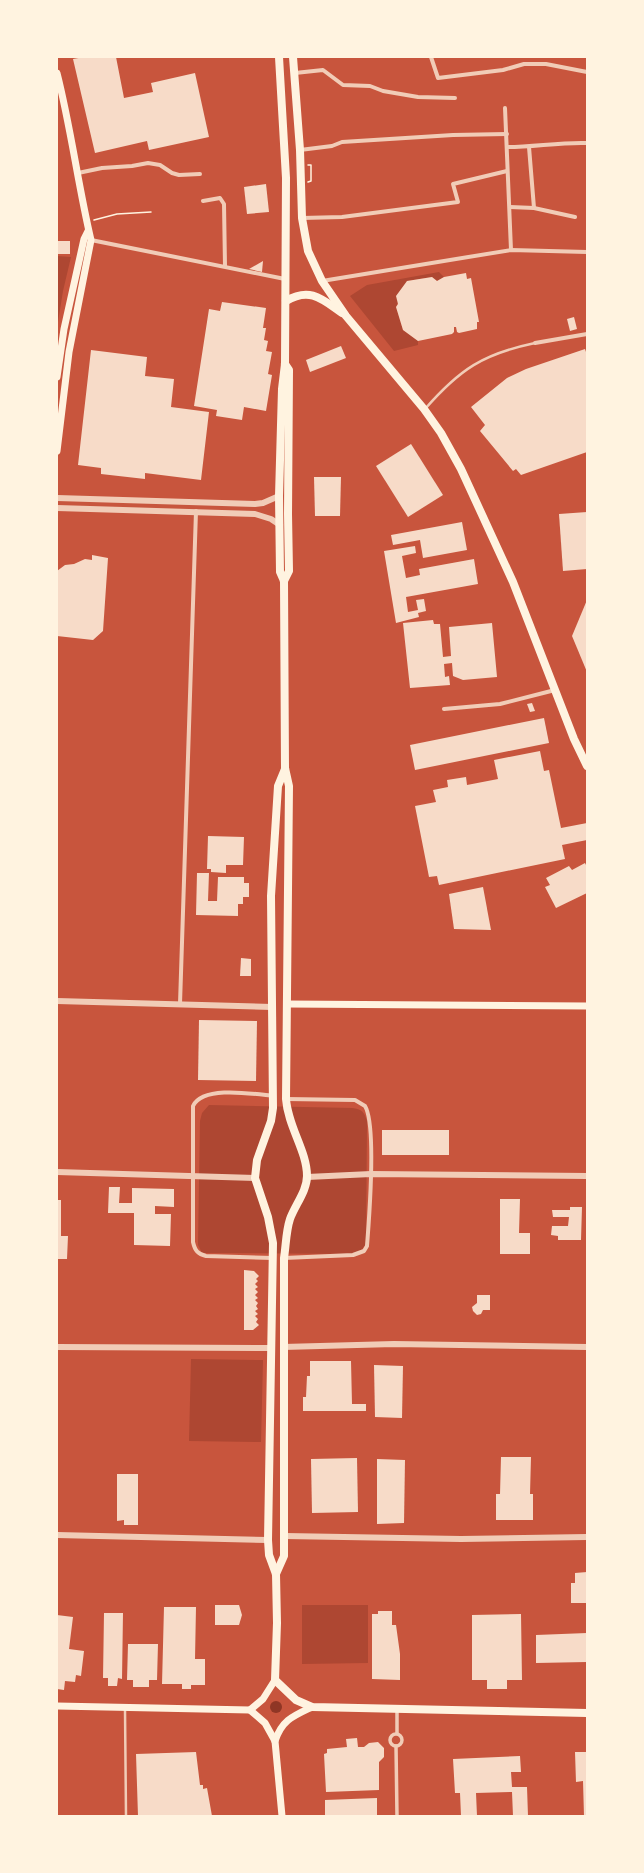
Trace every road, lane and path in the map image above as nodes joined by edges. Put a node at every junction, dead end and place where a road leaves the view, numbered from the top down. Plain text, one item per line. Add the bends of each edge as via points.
1 (279, 57) edge
2 (293, 57) edge
3 (431, 57) edge
4 (587, 72) edge
5 (57, 73) edge
6 (295, 73) junction
7 (455, 98) dead end
8 (505, 108) dead end
9 (507, 134) junction
10 (587, 143) edge
11 (507, 147) junction
12 (529, 147) junction
13 (300, 150) junction
14 (507, 171) junction
15 (78, 173) junction
16 (200, 174) dead end
17 (203, 201) dead end
18 (510, 207) junction
19 (534, 208) junction
20 (151, 212) dead end
21 (575, 217) dead end
22 (302, 218) junction
23 (86, 223) junction
24 (88, 240) junction
25 (511, 250) junction
26 (587, 252) edge
27 (225, 266) junction
28 (286, 279) junction
29 (322, 281) junction
30 (286, 301) junction
31 (346, 316) junction
32 (587, 334) edge
33 (535, 343) joint
34 (285, 364) junction
35 (57, 377) edge
36 (424, 409) junction
37 (57, 451) edge
38 (279, 496) junction
39 (57, 498) edge
40 (57, 508) edge
41 (196, 511) junction
42 (280, 524) junction
43 (284, 581) junction
44 (556, 690) junction
45 (444, 709) dead end
46 (587, 766) edge
47 (285, 768) junction
48 (57, 1001) edge
49 (180, 1004) junction
50 (287, 1004) junction
51 (587, 1006) edge
52 (272, 1007) junction
53 (274, 1096) junction
54 (286, 1099) junction
55 (57, 1172) edge
56 (371, 1174) junction
57 (194, 1176) junction
58 (587, 1176) edge
59 (307, 1177) junction
60 (255, 1178) junction
61 (273, 1258) junction
62 (284, 1258) junction
63 (57, 1347) edge
64 (283, 1347) junction
65 (587, 1347) edge
66 (270, 1348) junction
67 (57, 1535) edge
68 (285, 1536) junction
69 (587, 1537) edge
70 (268, 1540) junction
71 (276, 1574) junction
72 (275, 1680) junction
73 (57, 1706) edge
74 (125, 1708) junction
75 (312, 1708) junction
76 (397, 1708) junction
77 (250, 1710) junction
78 (587, 1712) edge
79 (396, 1734) junction
80 (275, 1740) junction
81 (396, 1746) junction
82 (126, 1816) edge
83 (282, 1816) edge
84 (397, 1816) edge

1 - 28 main road via 286,178
2 - 6 main road
3 - 4 street via 438,78 504,70 524,64 546,64
5 - 15 main road
6 - 7 street via 323,70 343,85 370,86 383,92 418,98
6 - 13 main road
8 - 9 street
9 - 11 street
9 - 13 street via 342,142 332,146
10 - 12 street via 561,142
11 - 12 street
11 - 14 street
12 - 19 street
13 - 22 main road
14 - 18 street
14 - 22 street via 453,184 458,202 342,217
15 - 16 street via 148,163 160,165 172,174
15 - 23 main road
17 - 27 street via 220,198 224,204
18 - 19 street
18 - 25 street
19 - 21 street
20 - 23 path via 117,214
22 - 29 main road via 307,246
23 - 24 main road
24 - 27 street
24 - 35 main road via 64,329
24 - 37 main road
25 - 26 street
25 - 29 street
27 - 28 street
28 - 30 main road
29 - 31 main road
30 - 31 main road via 299,295 313,295
30 - 34 main road
31 - 36 main road
32 - 33 street
33 - 36 lane via 495,353 473,365 452,379
34 - 38 main road
34 - 43 main road via 289,370 289,571
36 - 44 main road via 454,457 481,511 513,582
38 - 39 street via 255,504
38 - 42 main road
40 - 41 street
41 - 42 street via 255,514
41 - 49 street
42 - 43 main road via 280,572
43 - 47 main road
44 - 45 street via 500,704
44 - 46 main road
47 - 50 main road via 289,786
47 - 52 main road via 278,786 272,871
48 - 49 street
49 - 52 street
50 - 51 main road
50 - 54 main road
52 - 53 main road
53 - 57 street via 218,1093 196,1100 193,1106
53 - 60 main road via 271,1121 257,1160
54 - 56 street via 355,1100 365,1106 369,1118
54 - 59 main road via 290,1124 305,1163
55 - 57 street
56 - 58 street
56 - 59 street
56 - 62 street via 367,1246 364,1251 352,1255
57 - 60 street
57 - 61 street via 193,1242 199,1254
59 - 62 main road via 290,1218
60 - 61 main road via 271,1229
61 - 66 main road
62 - 64 main road
63 - 66 street
64 - 65 street via 394,1344
64 - 68 main road
66 - 70 main road
67 - 70 street
68 - 69 street via 461,1539
68 - 71 main road via 284,1556
70 - 71 main road via 269,1555
71 - 72 main road
72 - 75 main road via 296,1700
72 - 77 main road via 264,1699
73 - 74 main road
74 - 77 main road
74 - 82 lane
75 - 76 main road
75 - 80 main road via 285,1722 279,1728
76 - 78 main road
76 - 79 street
77 - 80 main road via 265,1724
79 - 81 street via 391,1736 390,1741
79 - 81 street via 403,1738 401,1744
80 - 83 main road
81 - 84 street

